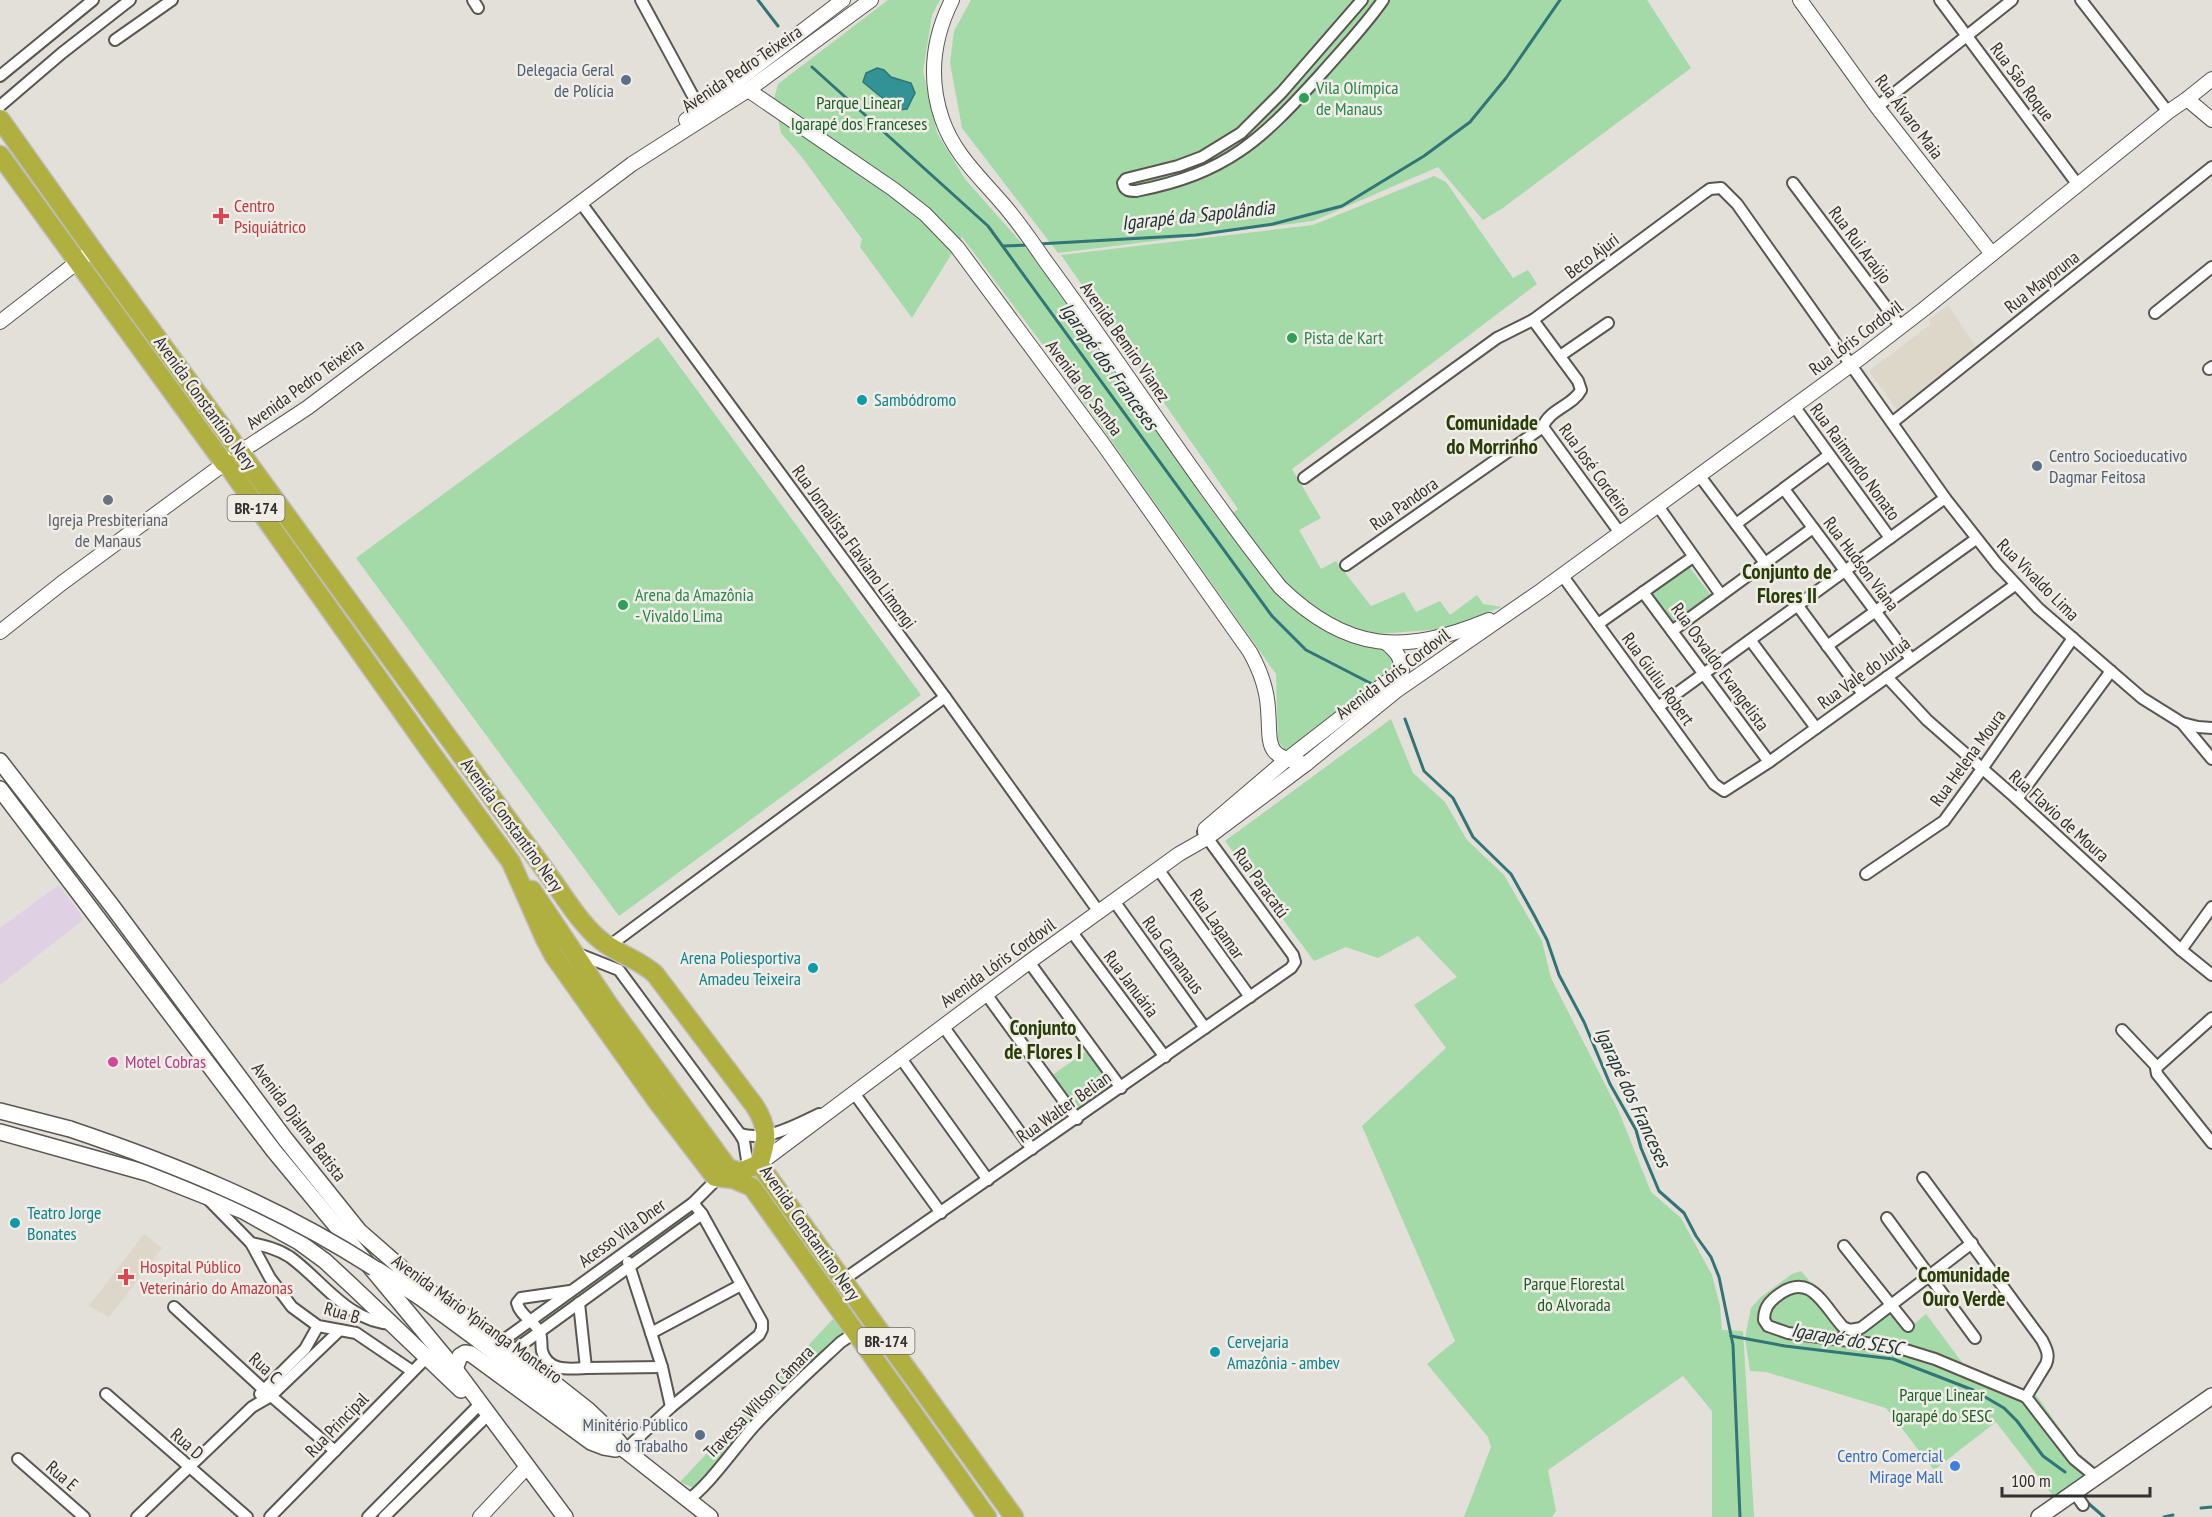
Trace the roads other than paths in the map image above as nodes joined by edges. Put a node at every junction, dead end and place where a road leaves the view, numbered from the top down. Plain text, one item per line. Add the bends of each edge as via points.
1 (93, 0) edge
2 (130, 0) edge
3 (172, 0) edge
4 (641, 0) edge
5 (843, 0) edge
6 (871, 0) edge
7 (952, 0) edge
8 (1362, 0) edge
9 (1383, 0) edge
10 (1800, 0) edge
11 (1940, 0) edge
12 (2012, 0) edge
13 (2081, 0) edge
14 (1966, 35) junction
15 (115, 40) dead end
16 (1319, 50) junction
17 (765, 58) junction
18 (1332, 61) junction
19 (0, 76) edge
20 (2212, 78) edge
21 (764, 79) junction
22 (748, 90) junction
23 (2187, 99) junction
24 (0, 106) edge
25 (1877, 106) junction
26 (700, 109) junction
27 (2168, 112) junction
28 (0, 119) edge
29 (1257, 119) junction
30 (2212, 120) edge
31 (1268, 129) junction
32 (0, 156) edge
33 (632, 165) junction
34 (2212, 167) edge
35 (1794, 183) dead end
36 (2078, 185) junction
37 (581, 203) junction
38 (93, 250) junction
39 (1992, 254) junction
40 (78, 263) junction
41 (2212, 267) edge
42 (2154, 313) dead end
43 (1533, 320) junction
44 (0, 322) edge
45 (1608, 323) dead end
46 (1901, 327) junction
47 (1560, 356) junction
48 (1851, 364) junction
49 (1794, 406) junction
50 (1893, 422) junction
51 (1543, 427) junction
52 (1828, 455) junction
53 (233, 458) junction
54 (1699, 476) junction
55 (1304, 478) dead end
56 (1784, 489) junction
57 (1946, 498) junction
58 (1658, 506) junction
59 (1736, 524) junction
60 (1813, 528) junction
61 (1620, 533) junction
62 (1890, 538) junction
63 (1976, 539) junction
64 (1693, 557) junction
65 (1765, 562) junction
66 (1346, 565) dead end
67 (1845, 571) junction
68 (1562, 575) junction
69 (2015, 585) junction
70 (1643, 592) junction
71 (1721, 595) junction
72 (1798, 606) junction
73 (1875, 611) junction
74 (1510, 612) junction
75 (1598, 624) junction
76 (1672, 631) junction
77 (0, 632) edge
78 (2073, 638) junction
79 (1751, 641) junction
80 (1385, 642) junction
81 (1827, 646) junction
82 (1911, 659) junction
83 (1402, 670) junction
84 (2111, 671) junction
85 (1704, 675) junction
86 (1887, 677) junction
87 (1396, 691) junction
88 (1863, 694) junction
89 (945, 697) junction
90 (1366, 707) junction
91 (1658, 707) junction
92 (2182, 723) junction
93 (1816, 728) junction
94 (2212, 728) edge
95 (2212, 759) edge
96 (1286, 760) junction
97 (0, 761) edge
98 (1769, 762) junction
99 (1306, 764) junction
100 (1982, 769) junction
101 (1732, 787) joint
102 (0, 789) edge
103 (2017, 799) junction
104 (1205, 834) junction
105 (512, 862) junction
106 (1158, 869) junction
107 (1866, 874) dead end
108 (1114, 901) junction
109 (2212, 907) edge
110 (1099, 912) junction
111 (1071, 931) junction
112 (609, 946) junction
113 (2181, 950) junction
114 (576, 953) junction
115 (1293, 955) joint
116 (1029, 962) junction
117 (2212, 975) edge
118 (986, 994) junction
119 (1250, 997) junction
120 (2212, 1018) edge
121 (943, 1026) junction
122 (1205, 1028) junction
123 (2122, 1030) dead end
124 (900, 1057) junction
125 (1165, 1057) junction
126 (2156, 1066) junction
127 (1121, 1088) junction
128 (854, 1093) junction
129 (837, 1105) junction
130 (0, 1111) edge
131 (1077, 1119) junction
132 (0, 1132) edge
133 (740, 1134) junction
134 (2210, 1134) edge
135 (765, 1135) junction
136 (1032, 1149) junction
137 (753, 1173) junction
138 (718, 1178) junction
139 (1923, 1178) dead end
140 (988, 1180) junction
141 (204, 1194) junction
142 (693, 1203) junction
143 (941, 1213) junction
144 (702, 1214) junction
145 (1887, 1218) dead end
146 (251, 1243) junction
147 (1972, 1243) junction
148 (1844, 1246) dead end
149 (623, 1253) junction
150 (631, 1266) junction
151 (1929, 1273) junction
152 (843, 1280) junction
153 (741, 1285) junction
154 (571, 1291) junction
155 (594, 1292) junction
156 (579, 1303) junction
157 (1890, 1305) junction
158 (174, 1307) dead end
159 (529, 1321) junction
160 (392, 1324) junction
161 (318, 1326) junction
162 (1908, 1326) dead end
163 (1861, 1328) junction
164 (340, 1330) junction
165 (540, 1332) junction
166 (651, 1333) junction
167 (1975, 1338) dead end
168 (858, 1339) junction
169 (1863, 1342) junction
170 (507, 1347) junction
171 (427, 1356) junction
172 (662, 1367) junction
173 (586, 1368) junction
174 (455, 1369) junction
175 (412, 1371) junction
176 (267, 1392) junction
177 (106, 1394) dead end
178 (2212, 1396) edge
179 (2026, 1398) junction
180 (671, 1407) junction
181 (484, 1410) junction
182 (462, 1422) junction
183 (470, 1431) junction
184 (625, 1450) junction
185 (335, 1451) junction
186 (18, 1459) dead end
187 (189, 1467) junction
188 (526, 1467) junction
189 (2096, 1477) junction
190 (687, 1500) junction
191 (382, 1514) edge
192 (482, 1516) edge
193 (707, 1516) edge
194 (84, 1517) edge
195 (137, 1517) edge
196 (247, 1517) edge
197 (270, 1517) edge
198 (368, 1517) edge
199 (565, 1517) edge
200 (987, 1517) edge
201 (1014, 1517) edge
202 (2039, 1517) edge

1 - 19 street
2 - 24 street
3 - 15 street
4 - 26 street
5 - 17 street, Avenida Pedro Teixeira
6 - 21 street, Avenida Pedro Teixeira
7 - 80 street, Avenida Bemiro Vianez via 941,25 933,65 942,120 959,153 1013,217 1280,587 1321,622 1354,637
8 - 16 street
9 - 18 street
10 - 25 street, Rua Álvaro Maia
11 - 14 street, Rua São Roque
12 - 14 street
13 - 27 street
14 - 25 street
14 - 36 street, Rua São Roque
16 - 18 street
16 - 29 street
17 - 21 street
17 - 26 street, Avenida Pedro Teixeira
18 - 31 street
20 - 23 street, Rua Lóris Cordovil
21 - 22 street, Avenida Pedro Teixeira
22 - 33 street, Avenida Pedro Teixeira
22 - 96 street, Avenida do Samba via 893,189 957,247 1250,652 1265,688 1270,744
23 - 27 street, Rua Lóris Cordovil
23 - 30 street
25 - 39 street, Rua Álvaro Maia
26 - 33 street, Avenida Pedro Teixeira via 638,155
27 - 36 street, Rua Lóris Cordovil
28 - 38 highway, Avenida Constantino Nery / BR-174
29 - 31 street
29 - 31 street via 1202,157 1130,177 1123,186 1136,191 1206,171 1247,147
32 - 40 highway, Avenida Constantino Nery / BR-174
33 - 37 street, Avenida Pedro Teixeira
34 - 50 street, Rua Mayoruna
35 - 46 street, Rua Rui Araújo
36 - 39 street, Rua Lóris Cordovil
37 - 53 street, Avenida Pedro Teixeira via 307,408
37 - 89 street, Rua Jornalista Flaviano Limongi
38 - 40 street
38 - 53 highway, Avenida Constantino Nery / BR-174
39 - 46 street, Rua Lóris Cordovil
40 - 44 street
40 - 53 highway, Avenida Constantino Nery / BR-174 via 219,456
41 - 42 street
43 - 47 street, Rua Pandora
43 - 48 street, Beco Ajuri via 1702,194 1721,188 1737,204
43 - 55 street, Beco Ajuri via 1497,338
45 - 47 street
46 - 48 street, Rua Lóris Cordovil
47 - 51 street, Rua Pandora via 1578,381 1580,393 1550,416
48 - 49 street, Rua Lóris Cordovil
48 - 50 street, Rua Vivaldo Lima
49 - 52 street, Rua Raimundo Nonato
49 - 54 street, Rua Lóris Cordovil
50 - 57 street, Rua Vivaldo Lima
51 - 61 street, Rua José Cordeiro
51 - 66 street, Rua Pandora
52 - 56 street
52 - 62 street, Rua Raimundo Nonato
53 - 77 street, Avenida Pedro Teixeira
53 - 105 highway, Avenida Constantino Nery / BR-174 via 390,695
53 - 112 highway, Avenida Constantino Nery / BR-174 via 590,929
54 - 58 street, Rua Lóris Cordovil
54 - 59 street
56 - 59 street
56 - 60 street, Rua Hudson Viana
57 - 62 street
57 - 63 street, Rua Vivaldo Lima
58 - 61 street, Rua Lóris Cordovil
58 - 64 street
59 - 65 street
60 - 65 street
60 - 67 street, Rua Hudson Viana
61 - 68 street, Rua Lóris Cordovil
62 - 67 street
63 - 69 street, Rua Vivaldo Lima
63 - 73 street
64 - 70 street
64 - 71 street
65 - 71 street
67 - 72 street
67 - 73 street, Rua Hudson Viana
68 - 74 street, Rua Lóris Cordovil
68 - 75 street, Rua Giuliu Robert
69 - 78 street, Rua Vivaldo Lima
69 - 82 street, Rua Vale do Juruá
70 - 75 street
70 - 76 street, Rua Osvaldo Evangelista
71 - 76 street
72 - 79 street
72 - 81 street
73 - 81 street
73 - 82 street, Rua Hudson Viana
74 - 80 street, Avenida Bemiro Vianez via 1436,639
74 - 87 street, Avenida Lóris Cordovil
75 - 91 street, Rua Giuliu Robert
76 - 85 street, Rua Osvaldo Evangelista
78 - 84 street, Rua Vivaldo Lima
78 - 100 street, Rua Helena Moura
79 - 85 street
79 - 93 street
80 - 83 street via 1397,652
81 - 88 street
82 - 86 street, Rua Vale do Juruá
83 - 87 street
83 - 90 street, Avenida Lóris Cordovil
84 - 92 street, Rua Vivaldo Lima via 2142,698
84 - 103 street
85 - 91 street
85 - 98 street, Rua Osvaldo Evangelista
86 - 88 street, Rua Vale do Juruá
86 - 100 street, Rua Flavio de Moura via 1927,720
87 - 90 street, Avenida Lóris Cordovil
88 - 93 street, Rua Vale do Juruá
89 - 110 street, Rua Jornalista Flaviano Limongi
89 - 112 street
90 - 96 street, Avenida Lóris Cordovil
90 - 99 street, Avenida Lóris Cordovil
91 - 101 street, Rua Giuliu Robert via 1714,784 1724,791
92 - 94 street
92 - 95 street, Rua Vivaldo Lima
93 - 98 street, Rua Vale do Juruá
96 - 99 street
96 - 104 street, Avenida Lóris Cordovil
97 - 170 main road, Avenida Djalma Batista via 358,1231 423,1287
98 - 101 street, Rua Vale do Juruá
99 - 104 street, Avenida Lóris Cordovil
100 - 103 street, Rua Flavio de Moura
100 - 107 street, Rua Helena Moura via 1944,821
102 - 174 main road, Avenida Djalma Batista via 274,1151
103 - 113 street, Rua Flavio de Moura
104 - 106 street, Avenida Lóris Cordovil
104 - 115 street, Rua Paracatú
105 - 114 highway, BR-174
105 - 138 highway, Avenida Constantino Nery via 554,956 656,1100
106 - 108 street, Avenida Lóris Cordovil
106 - 119 street, Rua Lagamar
108 - 110 street, Avenida Lóris Cordovil
108 - 122 street, Rua Camanaus
109 - 113 street
110 - 111 street, Avenida Lóris Cordovil
111 - 116 street, Avenida Lóris Cordovil
111 - 125 street, Rua Januária
112 - 135 highway, Avenida Constantino Nery / BR-174 via 655,974 754,1105 762,1118
113 - 117 street, Rua Flavio de Moura
114 - 133 street via 619,970
114 - 137 highway, BR-174 via 609,1005 728,1168
115 - 119 street, Rua Walter Belian via 1292,968
116 - 118 street, Avenida Lóris Cordovil
116 - 127 street
118 - 121 street, Avenida Lóris Cordovil
118 - 131 street
119 - 122 street, Rua Walter Belian
120 - 126 street
121 - 124 street, Avenida Lóris Cordovil
121 - 136 street
122 - 125 street, Rua Walter Belian
123 - 126 street
124 - 128 street, Avenida Lóris Cordovil
124 - 140 street
125 - 127 street, Rua Walter Belian
126 - 134 street via 2157,1074
127 - 131 street, Rua Walter Belian
128 - 129 street, Avenida Lóris Cordovil
128 - 143 street
129 - 135 street, Avenida Lóris Cordovil
129 - 137 street, Avenida Lóris Cordovil
130 - 184 main road, Avenida Mário Ypiranga Monteiro, bridge via 70,1129 199,1176 340,1246 421,1298
131 - 136 street, Rua Walter Belian
132 - 141 main road via 122,1165
133 - 135 street, Avenida Lóris Cordovil
133 - 137 street
135 - 137 highway, Avenida Constantino Nery via 764,1150
136 - 140 street, Rua Walter Belian
137 - 138 highway via 733,1179
137 - 152 highway, Avenida Constantino Nery / BR-174
137 - 168 highway, Avenida Constantino Nery / BR-174
138 - 142 street, Acesso Vila Dner
139 - 147 street
140 - 143 street, Rua Walter Belian
141 - 146 street, Rua B
141 - 160 main road via 299,1242
142 - 144 street, Acesso Vila Dner
142 - 149 street, Acesso Vila Dner
143 - 152 street, Rua Walter Belian
144 - 150 street, Acesso Vila Dner
144 - 153 street, Acesso Vila Dner
145 - 151 street
146 - 160 street via 274,1248 290,1257 332,1297 364,1318
146 - 161 street, Rua B via 280,1294
147 - 151 street
147 - 179 street via 2048,1351 2046,1364
148 - 157 street
149 - 150 street
149 - 154 street, Acesso Vila Dner
150 - 155 street, Acesso Vila Dner
150 - 166 street, Acesso Vila Dner
151 - 157 street
151 - 167 street
152 - 201 highway, Avenida Constantino Nery / BR-174
153 - 166 street
153 - 180 street, Acesso Vila Dner via 762,1322 759,1335
154 - 155 street, Acesso Vila Dner
154 - 159 street, Acesso Vila Dner
154 - 159 street, Acesso Vila Dner via 522,1298 518,1308
155 - 156 street, Acesso Vila Dner
156 - 165 street, Acesso Vila Dner
156 - 173 street
157 - 162 street
157 - 163 street
158 - 176 street, Rua C
159 - 165 street, Acesso Vila Dner
159 - 170 street, Acesso Vila Dner
160 - 171 main road
161 - 164 street, Rua B
161 - 176 street via 305,1349
163 - 169 street
163 - 169 street via 1844,1327 1805,1286 1792,1286 1778,1295 1764,1313 1768,1326 1788,1333
164 - 175 street, Rua B via 365,1338
164 - 176 street
165 - 170 street, Acesso Vila Dner
165 - 173 street, Acesso Vila Dner via 542,1353 553,1366 562,1370
166 - 172 street, Acesso Vila Dner
168 - 190 street, Travessa Wilson Câmara via 850,1336 841,1342 789,1390
168 - 200 highway, Avenida Constantino Nery / BR-174
169 - 179 street via 1935,1359
170 - 184 main road, Avenida Djalma Batista via 599,1419
171 - 175 street, Rua Principal
171 - 181 main road
172 - 173 street, Acesso Vila Dner
172 - 180 street, Acesso Vila Dner
174 - 181 main road, Avenida Djalma Batista
174 - 184 main road via 460,1356 471,1354 591,1442
175 - 185 street, Rua Principal
176 - 185 street, Rua C
176 - 187 street
177 - 187 street, Rua D
178 - 189 main road
179 - 189 street via 2074,1459
180 - 184 street, Acesso Vila Dner
181 - 182 street
181 - 183 street
181 - 188 main road, Avenida Djalma Batista
182 - 183 street
182 - 191 street
183 - 191 street
184 - 190 main road, Avenida Mário Ypiranga Monteiro
185 - 197 street, Rua Principal
186 - 194 street, Rua E
187 - 195 street
187 - 196 street, Rua D
188 - 192 street
188 - 199 main road, Avenida Djalma Batista
189 - 202 main road via 2079,1498
190 - 193 main road, Avenida Mário Ypiranga Monteiro
191 - 198 street

